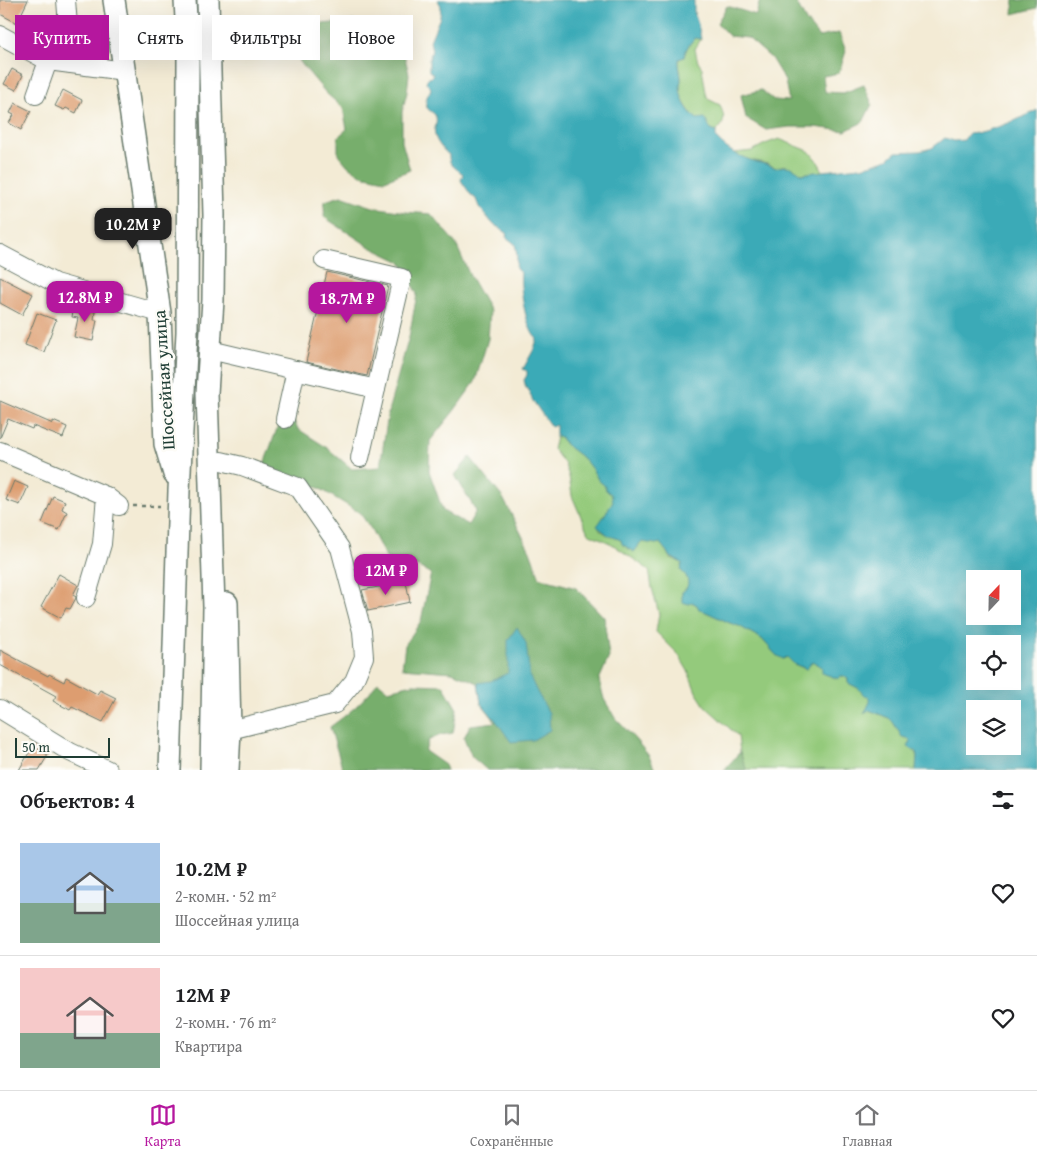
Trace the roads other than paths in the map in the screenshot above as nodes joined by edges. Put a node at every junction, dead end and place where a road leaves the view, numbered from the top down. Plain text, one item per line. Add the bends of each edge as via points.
1 (66, 0) edge
2 (114, 0) edge
3 (186, 0) edge
4 (208, 0) edge
5 (0, 35) edge
6 (48, 61) junction
7 (71, 64) junction
8 (125, 71) junction
9 (36, 95) dead end
10 (0, 254) edge
11 (324, 260) dead end
12 (160, 312) junction
13 (210, 350) junction
14 (296, 370) junction
15 (376, 389) junction
16 (207, 393) junction
17 (285, 419) dead end
18 (0, 451) edge
19 (360, 458) dead end
20 (221, 461) junction
21 (179, 491) junction
22 (86, 598) dead end
23 (0, 709) edge
24 (230, 730) junction
25 (108, 770) edge
26 (170, 770) edge
27 (210, 770) edge
28 (228, 770) edge

1 - 7 street
2 - 8 main road, Шоссейная улица
3 - 21 main road, Шоссейная улица via 187,332
4 - 13 main road via 214,215
5 - 6 street
6 - 7 street
6 - 9 street
7 - 8 street
8 - 12 main road, Шоссейная улица
10 - 12 street via 54,283
11 - 15 street via 402,278
12 - 21 main road, Шоссейная улица via 166,444
13 - 14 street
13 - 16 main road
14 - 15 street
14 - 17 street
15 - 19 street
16 - 20 main road via 218,428
16 - 27 main road via 214,607
18 - 22 street via 112,501
20 - 24 main road
20 - 24 street via 298,487 340,548 362,631 364,657 354,681 335,704
21 - 26 main road, Шоссейная улица
23 - 25 street via 70,752
24 - 28 main road

